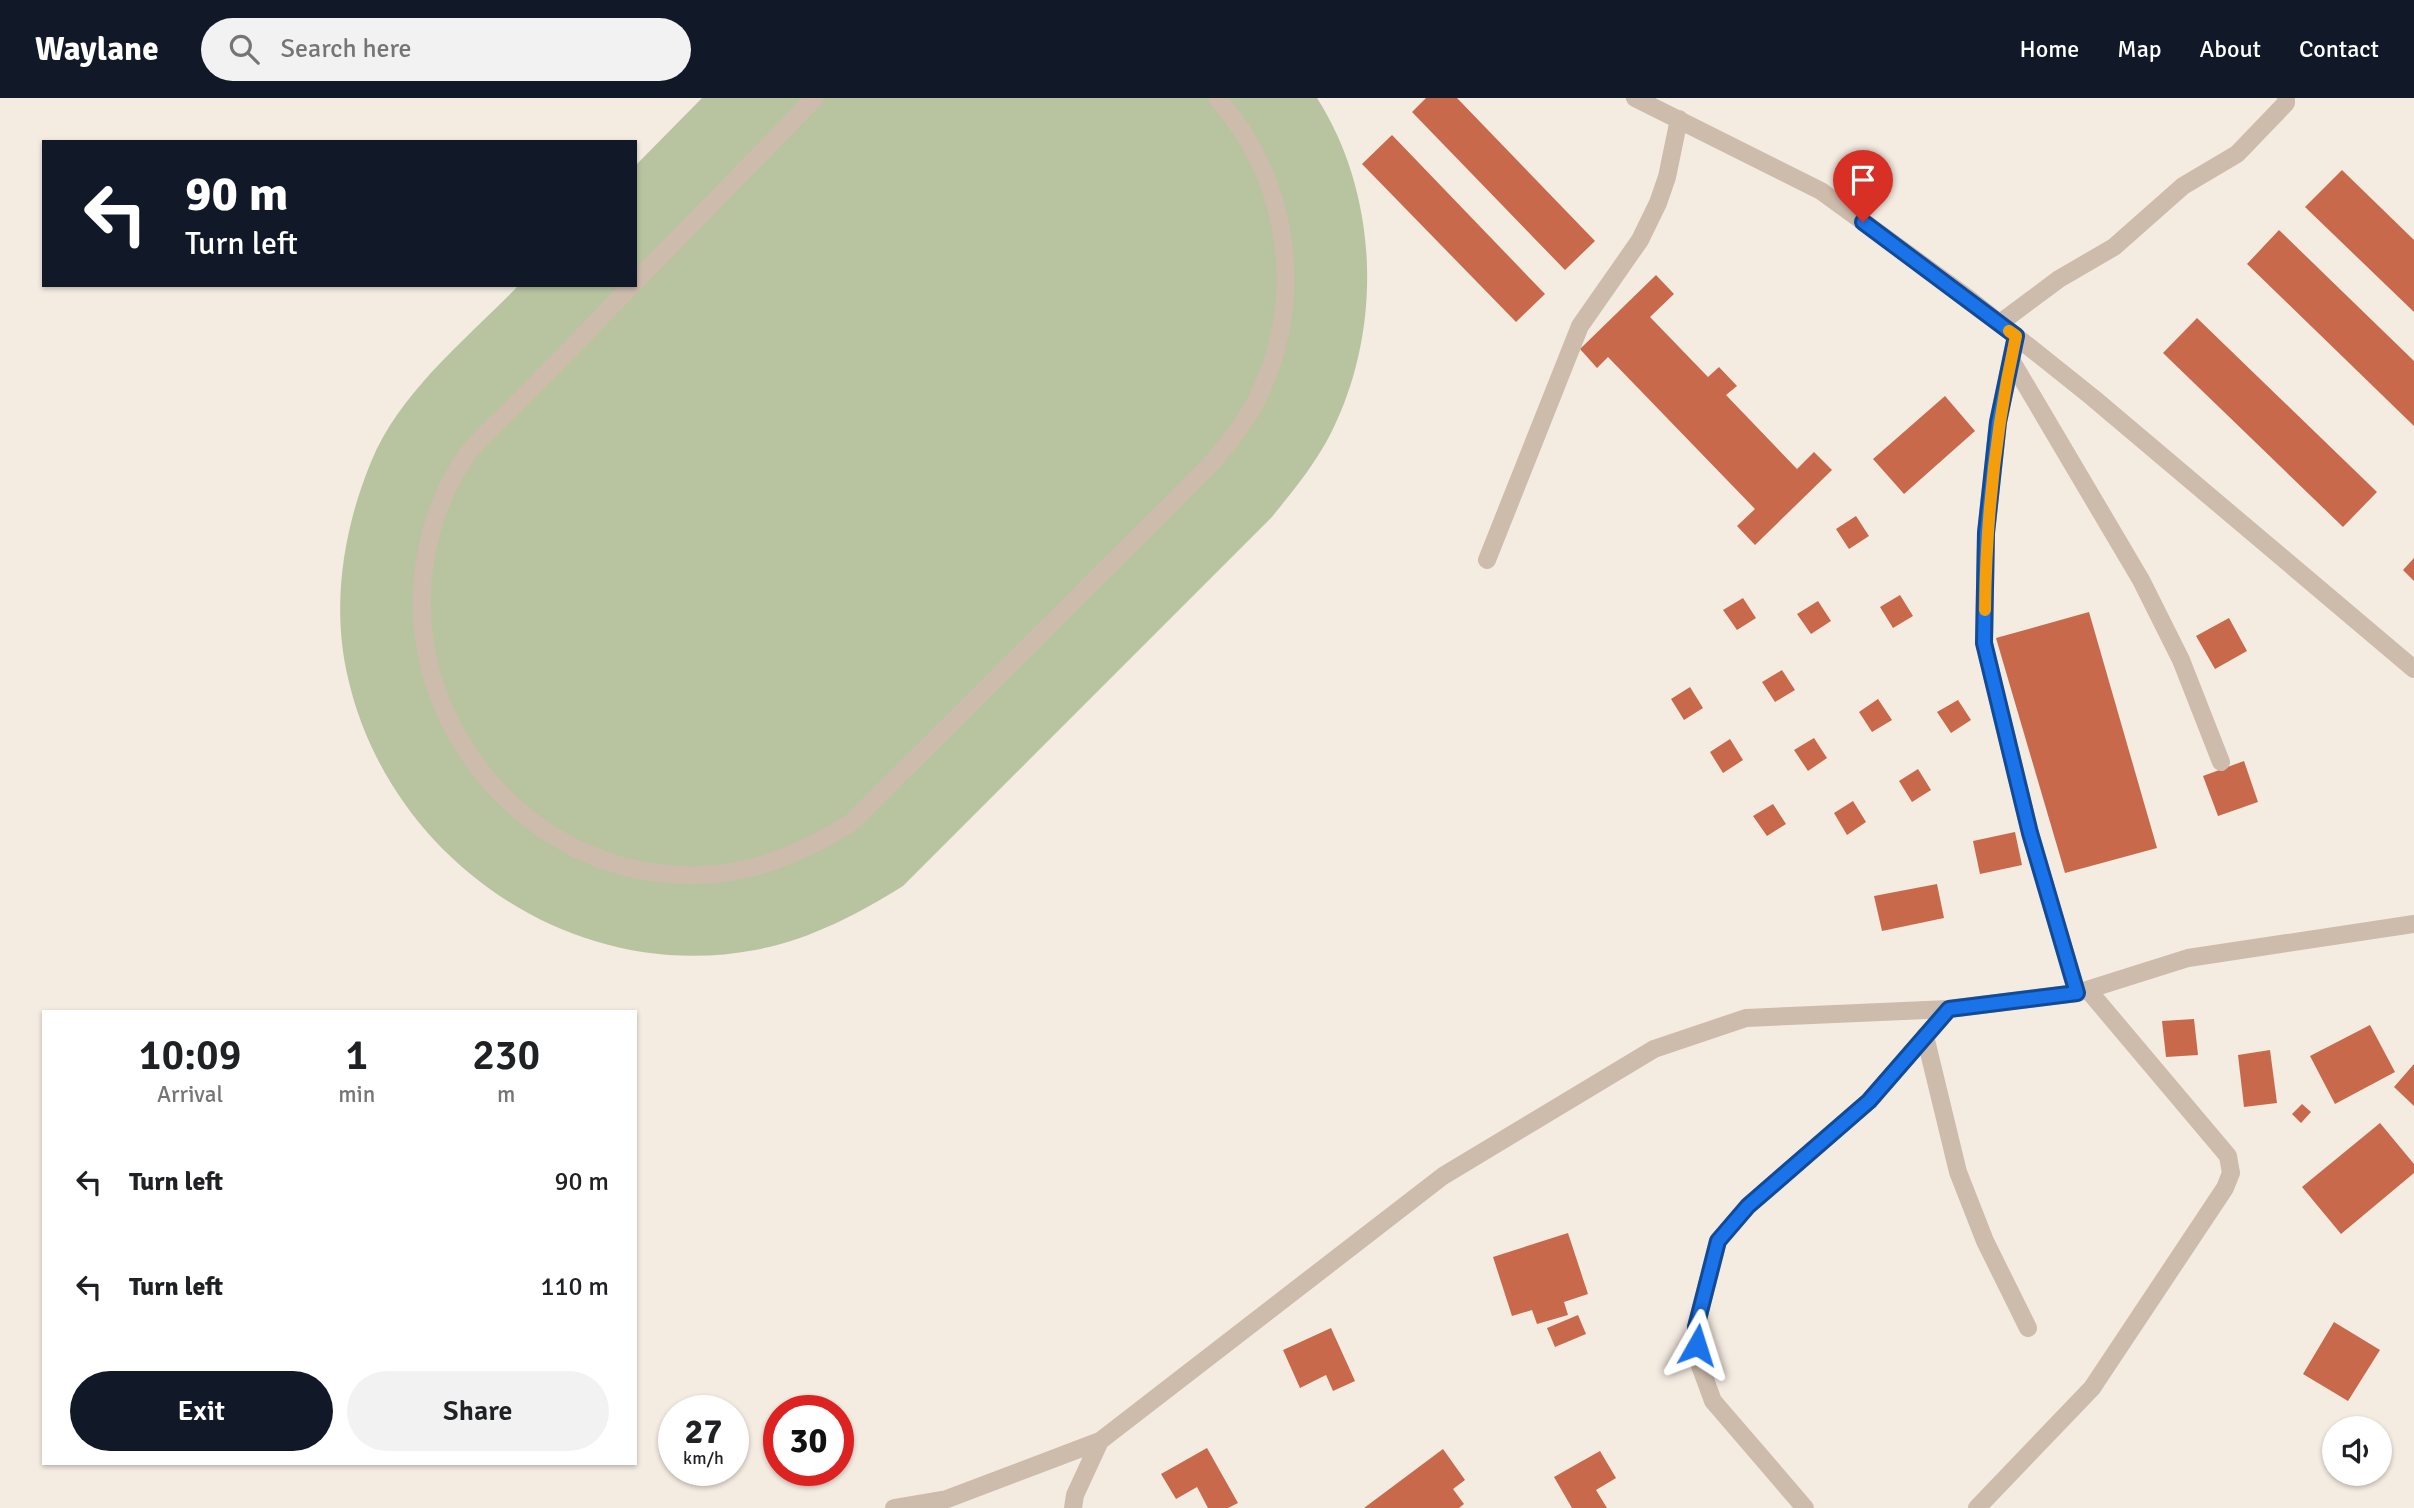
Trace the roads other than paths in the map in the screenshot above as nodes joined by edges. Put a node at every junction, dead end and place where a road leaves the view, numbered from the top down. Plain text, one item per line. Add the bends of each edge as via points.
1 (815, 98) edge
2 (1217, 98) edge
3 (1635, 98) edge
4 (2287, 98) edge
5 (1679, 120) junction
6 (637, 281) edge
7 (631, 287) edge
8 (2000, 323) junction
9 (2016, 336) junction
10 (2011, 360) junction
11 (1487, 560) dead end
12 (2414, 669) edge
13 (2221, 762) dead end
14 (2414, 924) edge
15 (2082, 991) junction
16 (1949, 1009) junction
17 (1925, 1036) junction
18 (2028, 1328) dead end
19 (1100, 1441) junction
20 (1799, 1506) edge
21 (894, 1508) edge
22 (1073, 1508) edge
23 (1977, 1508) edge

1 - 6 street
2 - 7 street via 1255,151 1272,189 1287,272 1275,355 1238,431 1211,464 852,822 778,861 739,871 698,875 618,865 543,831 511,806 476,768 439,702 427,661 423,575 431,533 446,493 467,455
3 - 5 street
4 - 8 street via 2237,154 2183,186 2113,247 2059,279
5 - 8 street via 1821,191
5 - 11 street via 1658,203 1640,240 1580,326
8 - 9 street
9 - 10 street
9 - 12 street
10 - 13 street via 2141,580 2181,660
10 - 15 street via 1998,422 1986,533 1984,643 2030,833
14 - 15 street via 2189,958
15 - 16 street
15 - 23 street via 2228,1156 2231,1173 2092,1388
16 - 17 street
16 - 19 street via 1746,1018 1654,1049 1443,1176
17 - 18 street via 1958,1172 1985,1241
17 - 20 street via 1869,1101 1748,1206 1718,1241 1696,1327 1699,1363 1713,1401
19 - 21 street via 947,1499
19 - 22 street

